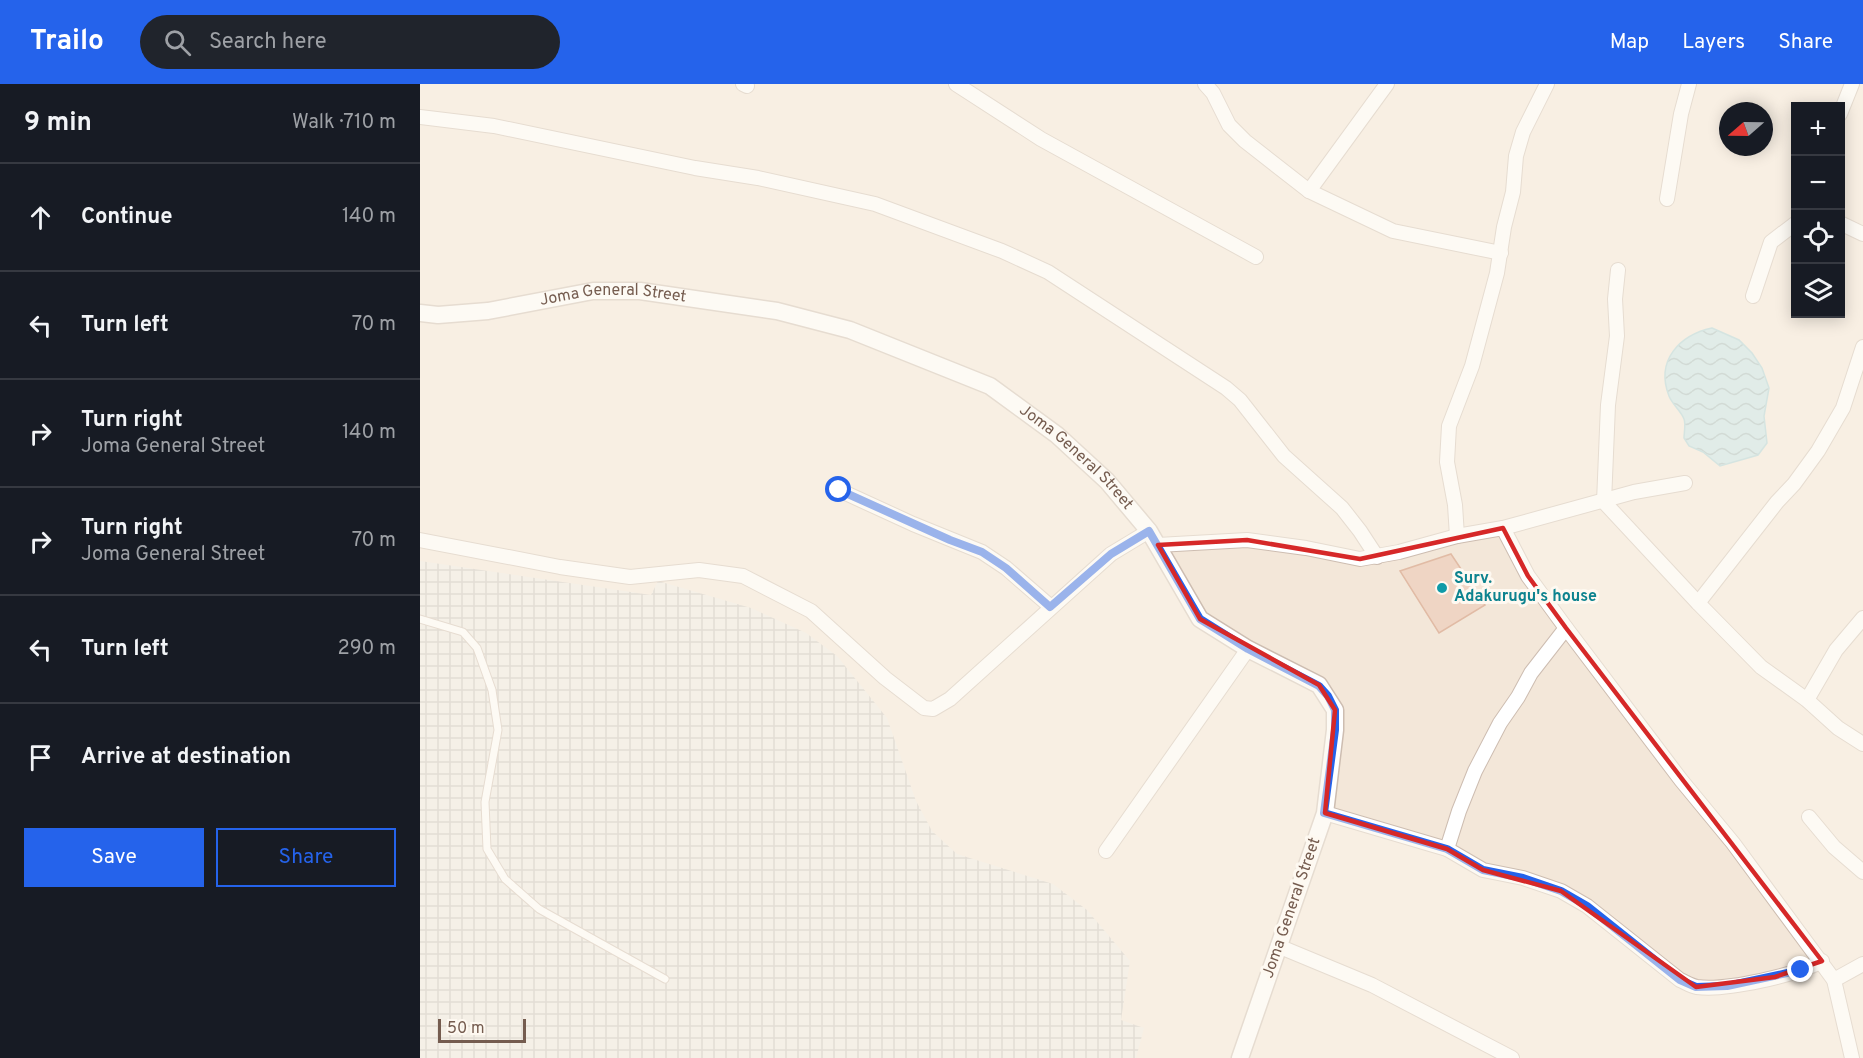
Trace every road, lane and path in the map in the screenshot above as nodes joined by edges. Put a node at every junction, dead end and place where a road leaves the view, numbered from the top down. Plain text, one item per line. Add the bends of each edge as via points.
1 (956, 84) edge
2 (1205, 84) edge
3 (1387, 84) edge
4 (1547, 84) edge
5 (1689, 84) edge
6 (1852, 84) edge
7 (1845, 102) edge
8 (420, 117) edge
9 (1309, 191) junction
10 (1667, 199) dead end
11 (1845, 225) edge
12 (1791, 227) edge
13 (1863, 234) edge
14 (1501, 254) junction
15 (1256, 257) dead end
16 (1618, 270) dead end
17 (1753, 296) dead end
18 (420, 313) edge
19 (1863, 347) edge
20 (1685, 483) dead end
21 (839, 490) dead end
22 (1604, 502) junction
23 (1503, 528) junction
24 (1457, 536) junction
25 (1154, 538) junction
26 (420, 540) edge
27 (1377, 557) junction
28 (1698, 603) junction
29 (1050, 607) junction
30 (1863, 618) edge
31 (420, 619) edge
32 (1566, 628) junction
33 (1248, 649) junction
34 (1807, 700) junction
35 (1863, 744) edge
36 (1324, 813) junction
37 (1809, 818) dead end
38 (1447, 849) junction
39 (1106, 851) dead end
40 (1863, 872) edge
41 (1278, 946) junction
42 (1822, 961) junction
43 (1863, 964) edge
44 (665, 979) dead end
45 (1834, 980) junction
46 (1240, 1058) edge
47 (1512, 1058) edge
48 (1851, 1058) edge

1 - 15 street via 1041,140
2 - 9 street via 1229,125
3 - 9 street
4 - 14 street via 1523,132 1516,156
5 - 10 street
6 - 7 street
8 - 27 street via 494,126 875,204 1048,272 1240,400 1284,456 1342,508
9 - 14 street via 1393,231
11 - 13 street
12 - 17 street via 1771,242
14 - 24 street via 1472,366 1449,426 1447,462
16 - 22 street
18 - 25 street, Joma General Street via 488,311 593,291 640,291 777,310 850,330 990,386 1057,435 1107,481
19 - 28 street via 1843,408 1818,451
20 - 22 street
21 - 29 street via 982,552
22 - 23 street
22 - 28 street
23 - 24 street
23 - 32 street via 1528,576
24 - 27 street
25 - 27 street via 1247,540 1360,559
25 - 29 street via 1111,554
25 - 33 street, Joma General Street via 1200,619
26 - 29 street via 630,577 699,570 743,576 811,611 885,678 924,708 933,709 950,699
28 - 34 street via 1761,667
30 - 34 street via 1836,650
31 - 44 lane via 463,632 477,648 492,690 498,730 485,802 487,849 505,879 539,909
32 - 38 street via 1531,673 1500,723 1475,771
32 - 42 street
33 - 36 street, Joma General Street via 1319,686 1335,710
33 - 39 street
34 - 35 street
36 - 38 street
36 - 41 street, Joma General Street
37 - 40 street
38 - 42 street via 1483,870 1523,878 1570,896 1680,980 1696,987 1775,977
41 - 46 street, Joma General Street
41 - 47 street via 1372,985
42 - 45 street
43 - 45 street
45 - 48 street

